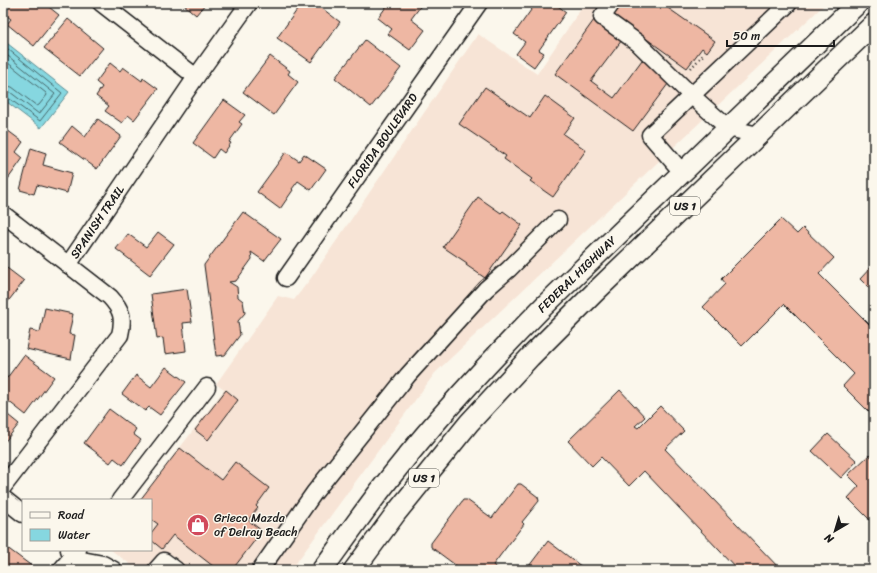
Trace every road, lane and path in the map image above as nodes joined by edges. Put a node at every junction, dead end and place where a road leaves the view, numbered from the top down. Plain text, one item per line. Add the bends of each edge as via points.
1 (101, 3) edge
2 (249, 3) edge
3 (479, 3) edge
4 (612, 3) edge
5 (788, 3) edge
6 (858, 3) edge
7 (874, 24) edge
8 (704, 54) dead end
9 (691, 68) dead end
10 (196, 77) junction
11 (691, 95) junction
12 (728, 128) junction
13 (758, 135) junction
14 (682, 172) junction
15 (3, 214) edge
16 (558, 220) dead end
17 (68, 265) junction
18 (286, 278) dead end
19 (206, 388) dead end
20 (449, 409) junction
21 (451, 445) junction
22 (3, 487) edge
23 (3, 498) edge
24 (121, 499) edge
25 (22, 513) edge
26 (77, 557) edge
27 (61, 570) edge
28 (114, 570) edge
29 (156, 570) edge
30 (176, 570) edge
31 (260, 570) edge
32 (322, 570) edge
33 (354, 570) edge

1 - 10 street
2 - 10 street, SPANISH TRAIL
3 - 18 street, FLORIDA BOULEVARD
4 - 11 street via 602,17 638,43
5 - 11 street
6 - 12 main road, FEDERAL HIGHWAY / US 1
7 - 13 main road, US 1
8 - 9 path
10 - 17 street, SPANISH TRAIL
11 - 12 street
11 - 14 street via 650,134
12 - 13 street
12 - 14 main road, FEDERAL HIGHWAY / US 1
13 - 21 main road, US 1 via 560,326
14 - 20 main road, FEDERAL HIGHWAY / US 1 via 544,306
15 - 17 street
16 - 31 street via 486,290 408,376 314,493
17 - 22 street, SPANISH TRAIL via 117,305 122,314 120,335
19 - 24 street
20 - 21 main road
20 - 32 main road, FEDERAL HIGHWAY / US 1 via 380,491
21 - 33 main road, US 1
23 - 25 street
26 - 27 street
26 - 28 street
29 - 30 street via 164,560

